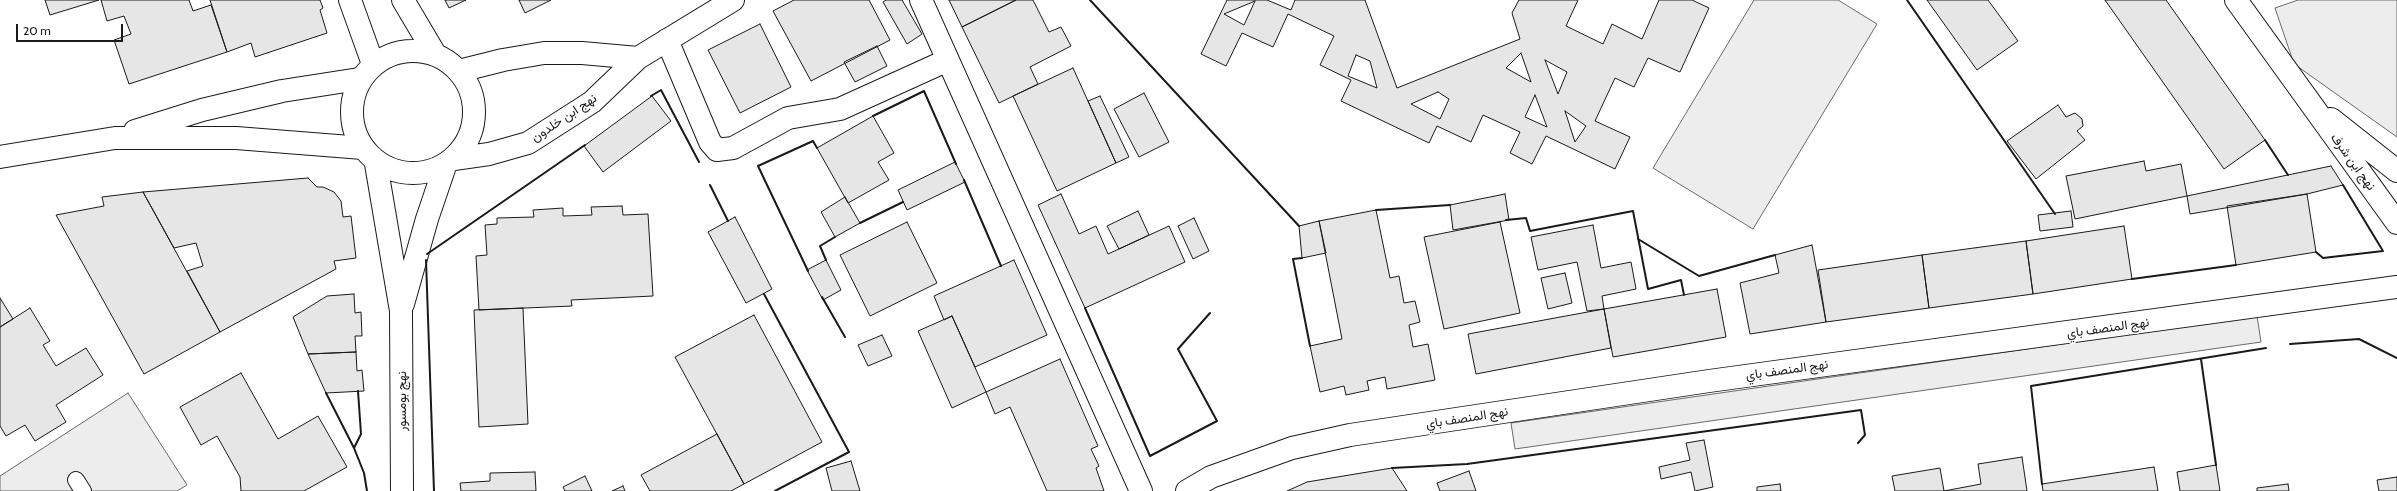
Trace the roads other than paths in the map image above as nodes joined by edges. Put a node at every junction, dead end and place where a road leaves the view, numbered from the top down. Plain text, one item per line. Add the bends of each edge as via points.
1 (350, 0) edge
2 (403, 0) edge
3 (733, 0) edge
4 (921, 0) edge
5 (2236, 0) edge
6 (667, 40) junction
7 (435, 54) junction
8 (638, 58) junction
9 (948, 60) junction
10 (366, 71) junction
11 (459, 71) junction
12 (2308, 101) junction
13 (115, 138) junction
14 (369, 156) junction
15 (0, 157) edge
16 (449, 162) junction
17 (2397, 172) edge
18 (2397, 223) edge
19 (2397, 287) edge
20 (402, 311) junction
21 (402, 491) edge
22 (1141, 491) edge
23 (1187, 491) edge

1 - 10 street
2 - 7 street, نهج بومسور
3 - 6 street, نهج ابن خلدون
4 - 9 street
5 - 12 street, نهج ابن شرف
6 - 8 street, نهج ابن خلدون
6 - 9 street via 707,137 717,150 733,148 788,118 840,109
7 - 10 street, نهج بومسور via 413,50 392,53
7 - 11 street, نهج بومسور
8 - 11 street via 582,53 544,53
8 - 16 street, نهج ابن خلدون via 592,102 528,143
9 - 22 street
10 - 13 street via 202,110
10 - 14 street, نهج بومسور via 352,100 355,126
11 - 16 street, نهج بومسور via 471,94 474,116 469,138
12 - 17 street, نهج ابن شرف
12 - 18 street, نهج ابن شرف
13 - 14 street via 236,138
13 - 15 street
14 - 16 street via 398,174 422,174
14 - 20 street, نهج بومسور
16 - 20 street, نهج بومسور via 427,219
19 - 23 street, نهج المنصف باي via 1709,381 1350,435 1292,448 1211,477
20 - 21 street, نهج بومسور

